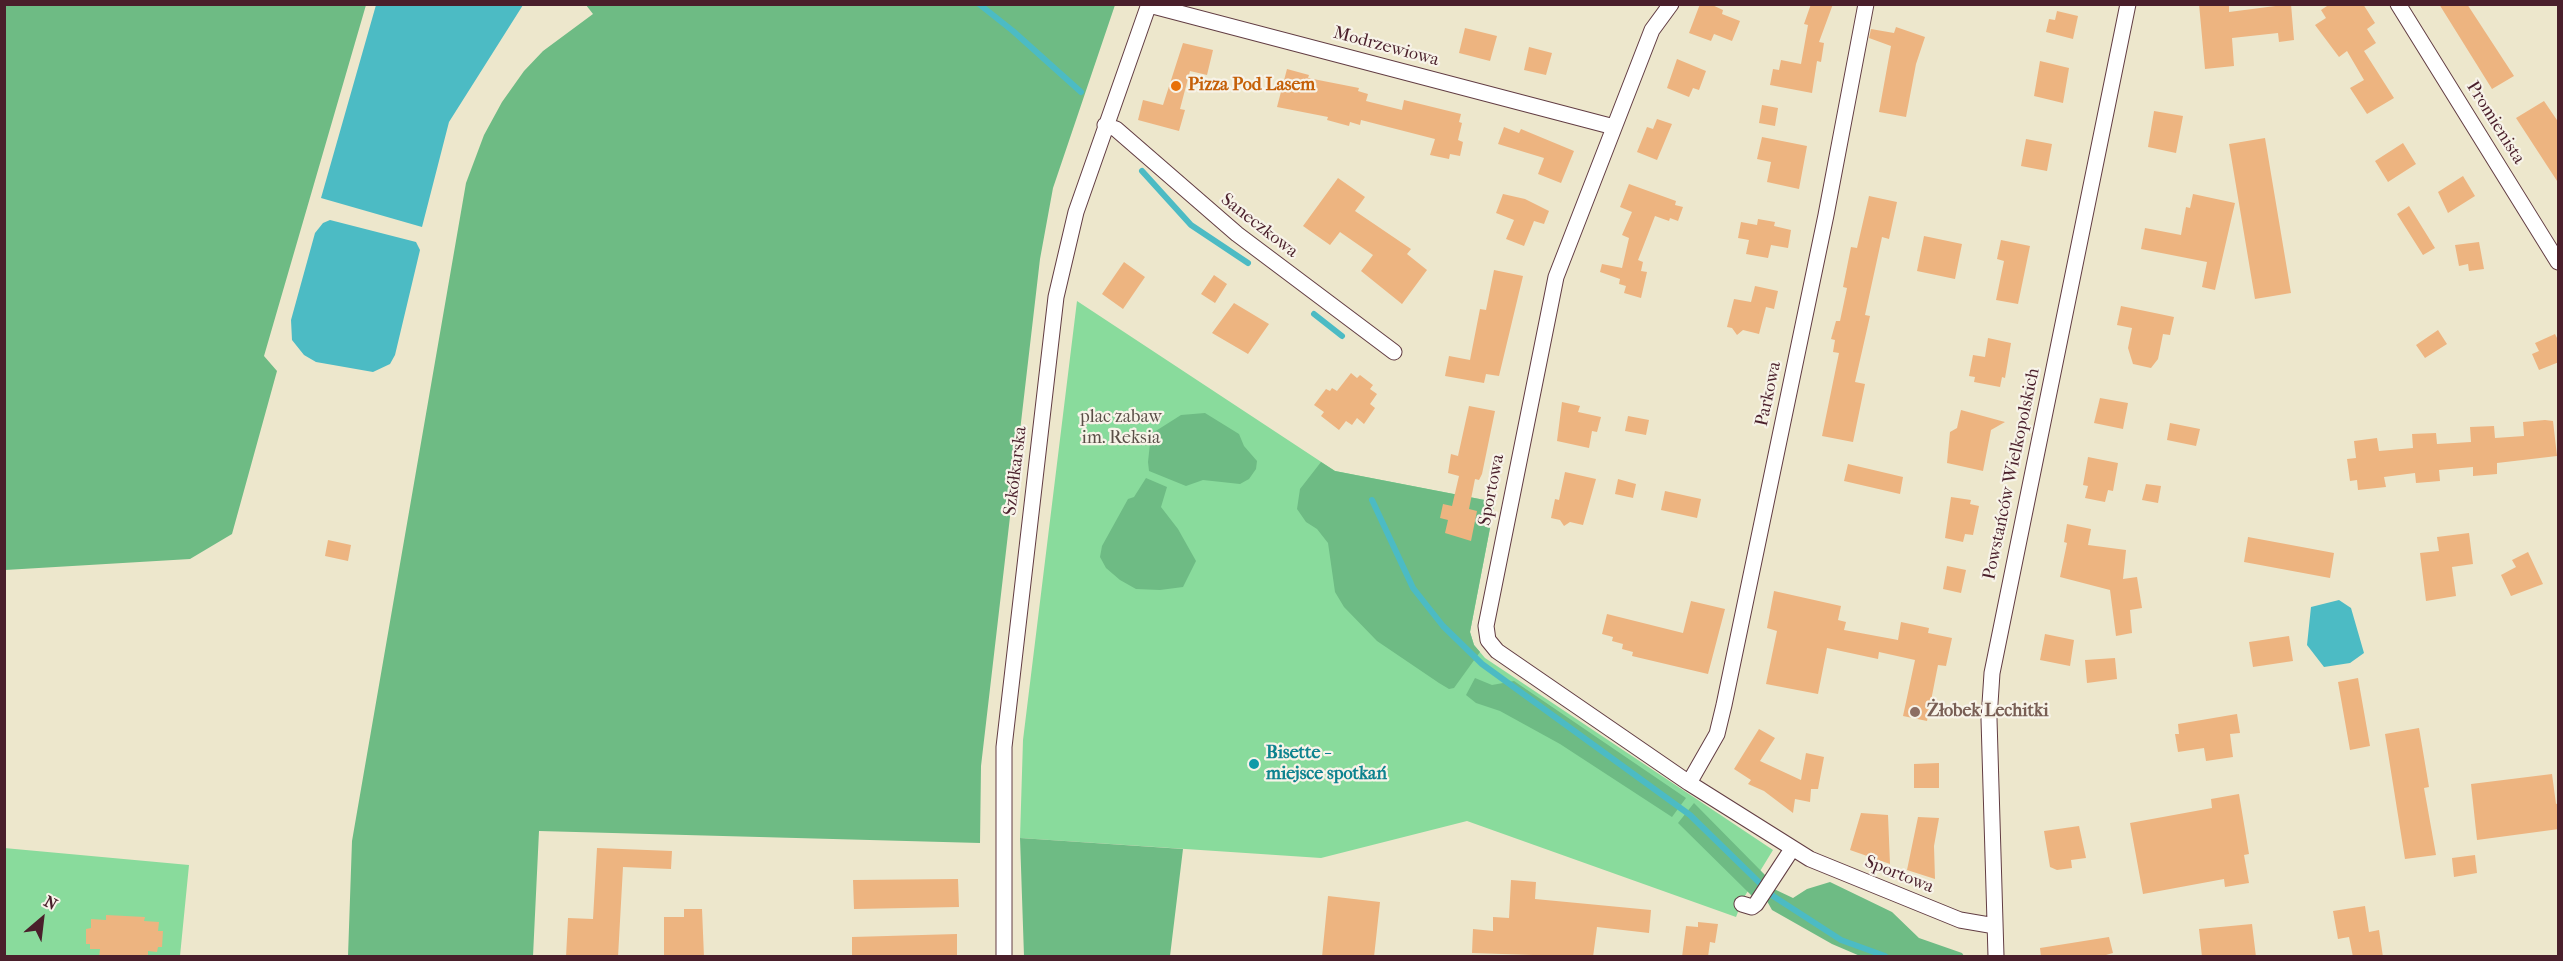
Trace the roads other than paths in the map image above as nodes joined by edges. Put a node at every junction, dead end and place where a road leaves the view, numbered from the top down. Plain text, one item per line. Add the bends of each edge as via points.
1 (1671, 4) edge
2 (1866, 4) edge
3 (2128, 4) edge
4 (2398, 4) edge
5 (1149, 5) edge
6 (1105, 125) junction
7 (1614, 127) junction
8 (2559, 262) edge
9 (1394, 352) dead end
10 (1689, 783) junction
11 (1792, 849) junction
12 (1742, 904) dead end
13 (1995, 926) junction
14 (1004, 957) edge
15 (1996, 957) edge

1 - 7 street, Sportowa via 1652,30
2 - 10 street, Parkowa via 1724,705 1717,734
3 - 13 street, Powstańców Wielkopolskich via 1992,673 1989,719
4 - 8 street, Promienista
5 - 6 street, Szkółkarska
5 - 7 street, Modrzewiowa
6 - 9 street, Saneczkowa via 1116,129 1236,234
6 - 14 street, Szkółkarska via 1067,244 1056,297 1004,747
7 - 10 street, Sportowa via 1556,277 1486,634 1497,651
10 - 11 street, Sportowa
11 - 12 street via 1758,901 1752,907
11 - 13 street, Sportowa via 1829,868 1960,920
13 - 15 street, Powstańców Wielkopolskich

